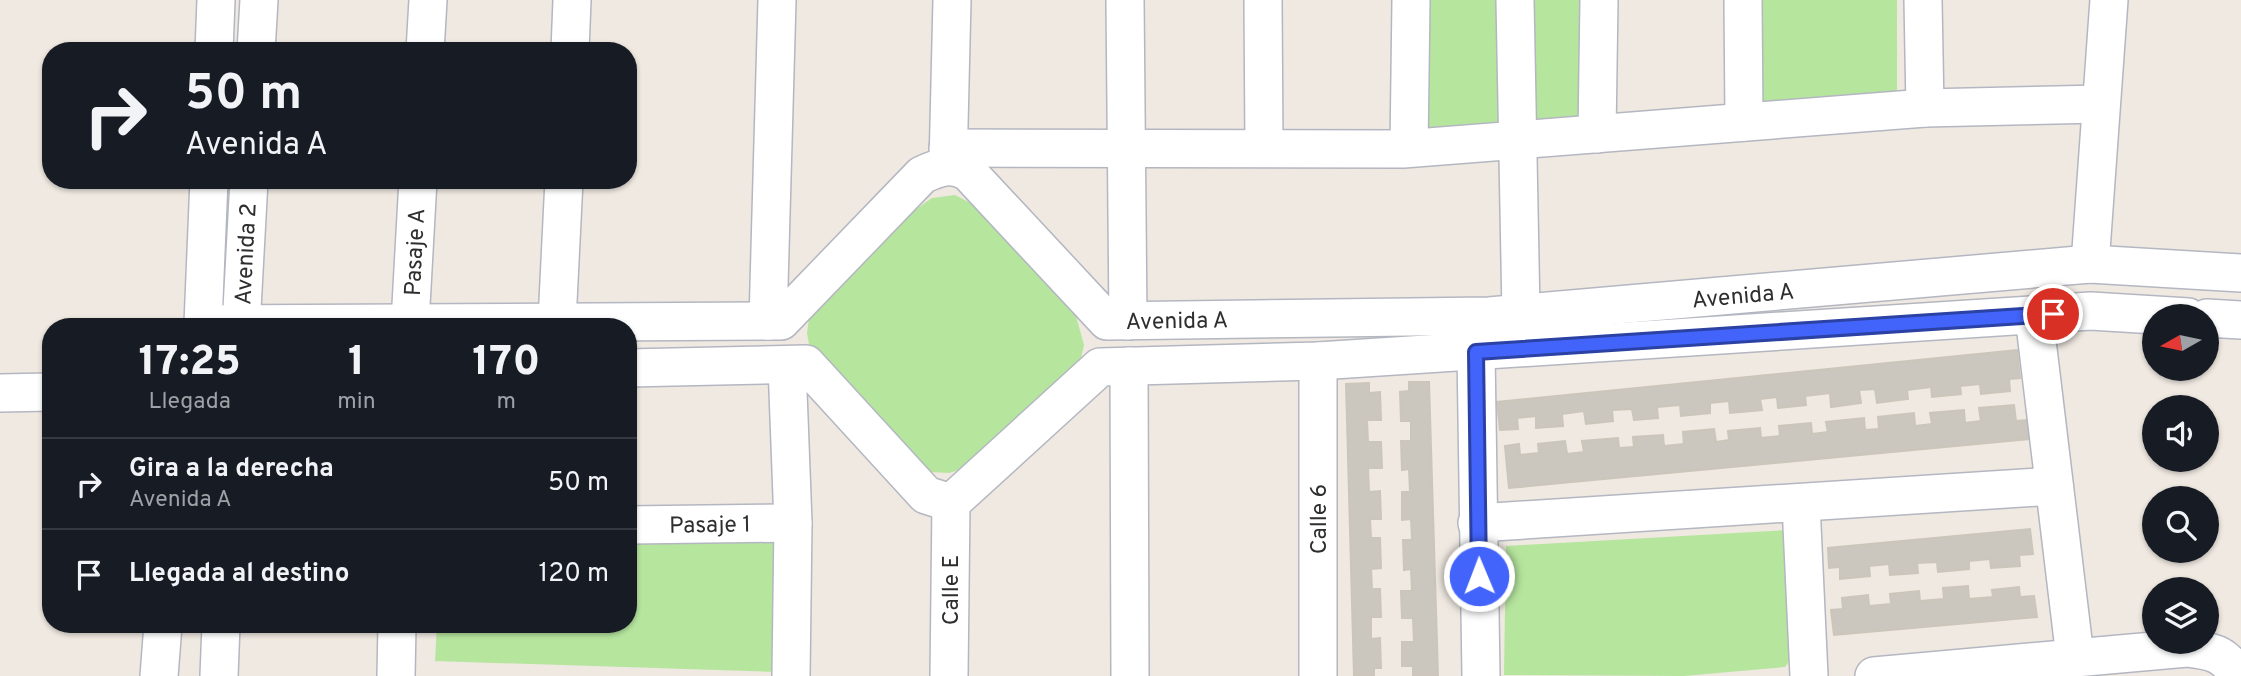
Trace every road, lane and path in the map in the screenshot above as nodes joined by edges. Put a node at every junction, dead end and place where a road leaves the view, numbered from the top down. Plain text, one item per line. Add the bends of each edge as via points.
1 (216, 0) edge
2 (259, 0) edge
3 (428, 0) edge
4 (572, 0) edge
5 (776, 0) edge
6 (951, 0) edge
7 (1125, 0) edge
8 (1263, 0) edge
9 (1411, 0) edge
10 (1515, 0) edge
11 (1599, 0) edge
12 (1744, 0) edge
13 (1923, 0) edge
14 (2109, 0) edge
15 (214, 42) edge
16 (257, 42) edge
17 (426, 42) edge
18 (570, 42) edge
19 (2101, 104) junction
20 (1925, 108) junction
21 (1744, 122) junction
22 (1597, 134) junction
23 (1518, 140) junction
24 (1126, 147) junction
25 (1264, 148) junction
26 (1409, 148) junction
27 (948, 157) junction
28 (209, 189) edge
29 (249, 189) edge
30 (417, 189) edge
31 (564, 189) edge
32 (2090, 264) junction
33 (2241, 273) edge
34 (1521, 313) junction
35 (2142, 315) edge
36 (2034, 316) junction
37 (203, 318) edge
38 (241, 318) edge
39 (410, 318) edge
40 (557, 318) edge
41 (2219, 319) edge
42 (2241, 320) edge
43 (768, 321) junction
44 (1128, 321) junction
45 (637, 322) edge
46 (1476, 352) junction
47 (1318, 361) junction
48 (787, 365) junction
49 (1129, 366) junction
50 (637, 368) edge
51 (42, 392) edge
52 (0, 393) edge
53 (2054, 486) junction
54 (951, 503) junction
55 (1801, 504) junction
56 (793, 523) junction
57 (1478, 523) junction
58 (637, 525) edge
59 (162, 633) edge
60 (221, 633) edge
61 (397, 633) edge
62 (2075, 657) junction
63 (159, 676) edge
64 (219, 676) edge
65 (395, 676) edge
66 (791, 676) edge
67 (950, 676) edge
68 (1130, 676) edge
69 (1318, 676) edge
70 (1480, 676) edge
71 (1810, 676) edge
72 (1874, 676) edge
73 (2237, 676) edge

1 - 15 street
2 - 16 street
3 - 17 street
4 - 18 street
5 - 43 street
6 - 27 street
7 - 24 street
8 - 25 street
9 - 26 street
10 - 23 street
11 - 22 street
12 - 21 street
13 - 20 street
14 - 19 street
19 - 20 street
19 - 32 street
20 - 21 street
21 - 22 street
22 - 23 street
23 - 26 street
23 - 34 street
24 - 25 street
24 - 27 street
24 - 44 street
25 - 26 street
27 - 43 street via 922,175 781,321
27 - 44 street, Avenida A via 969,173 1108,321
28 - 37 street, Avenida 2
29 - 38 street, Avenida 2
30 - 39 street, Pasaje A
31 - 40 street
32 - 33 street, Avenida A
32 - 34 street, Avenida A
34 - 44 street, Avenida A
35 - 36 street, Avenida A
36 - 46 street, Avenida A
36 - 53 street
41 - 42 street
43 - 45 street
46 - 47 street, Avenida A
46 - 57 street
47 - 49 street, Avenida A
47 - 69 street, Calle 6
48 - 50 street
48 - 54 street via 806,364 926,495
48 - 56 street
49 - 54 street, Avenida A via 1100,367
49 - 68 street
51 - 52 street
53 - 55 street
53 - 62 street
54 - 67 street, Calle E
55 - 57 street
55 - 71 street
56 - 58 street, Pasaje 1
56 - 66 street
57 - 70 street
59 - 63 street
60 - 64 street
61 - 65 street
62 - 72 street
62 - 73 street via 2188,648 2218,652

